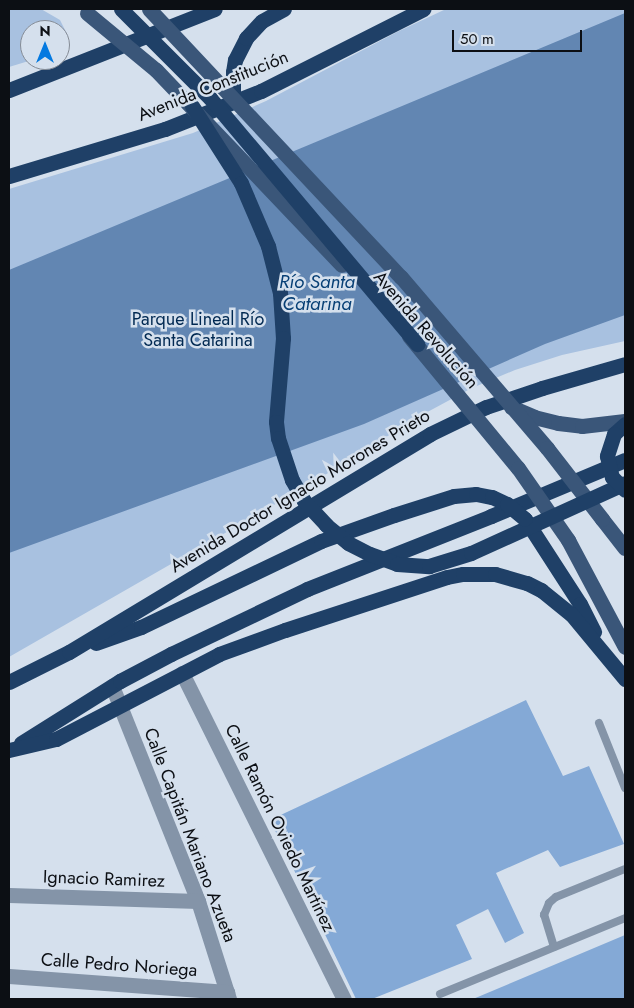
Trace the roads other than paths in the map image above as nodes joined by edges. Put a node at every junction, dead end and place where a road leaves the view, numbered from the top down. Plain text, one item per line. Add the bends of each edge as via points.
1 (121, 9) edge
2 (149, 9) edge
3 (215, 9) edge
4 (422, 9) edge
5 (281, 10) edge
6 (83, 11) edge
7 (9, 90) edge
8 (233, 97) junction
9 (192, 106) junction
10 (9, 176) edge
11 (417, 344) junction
12 (625, 364) edge
13 (512, 407) junction
14 (625, 422) edge
15 (625, 460) edge
16 (625, 483) edge
17 (625, 490) edge
18 (625, 548) edge
19 (625, 647) edge
20 (69, 652) junction
21 (604, 654) junction
22 (182, 673) junction
23 (625, 679) edge
24 (9, 682) edge
25 (112, 686) junction
26 (119, 704) junction
27 (599, 723) dead end
28 (9, 750) edge
29 (625, 788) edge
30 (625, 869) edge
31 (9, 895) edge
32 (198, 902) junction
33 (625, 918) edge
34 (554, 947) junction
35 (9, 976) edge
36 (440, 994) dead end
37 (228, 995) edge
38 (344, 999) edge

1 - 11 highway, bridge via 210,98
2 - 8 main road, Avenida Revolución, bridge
3 - 7 highway
4 - 10 highway, Avenida Constitución via 261,91 165,129
5 - 8 highway via 253,29 240,49 233,72
6 - 9 main road, Avenida Revolución, bridge via 120,38
8 - 13 main road, Avenida Revolución, bridge via 401,277
9 - 11 main road, Avenida Revolución, bridge
9 - 16 highway, bridge via 240,183 268,246 280,292 283,338 276,422 278,438 292,480 304,501 326,525 348,543 370,554 397,564 429,566 471,553
11 - 19 main road, Avenida Revolución, bridge via 518,468 568,540
12 - 20 highway, Avenida Doctor Ignacio Morones Prieto via 486,407 430,434
13 - 14 main road via 558,423 582,426
13 - 18 main road, Avenida Revolución, bridge
14 - 17 highway, bridge via 614,434 607,456 612,477
15 - 25 highway via 307,589 170,654
20 - 21 highway, bridge via 141,627 320,541 394,514 454,496 476,494 507,504 525,519 580,604
20 - 24 highway, Avenida Doctor Ignacio Morones Prieto
21 - 22 highway via 571,614 547,594 511,578 479,573 447,577 285,630 219,654
21 - 23 highway
22 - 26 highway
22 - 38 street, Calle Ramón Oviedo Martínez
25 - 26 street, Calle Capitán Mariano Azueta
25 - 28 highway
26 - 28 highway via 56,739
26 - 32 street, Calle Capitán Mariano Azueta
27 - 29 lane
30 - 34 lane via 556,897 549,903 544,915
31 - 32 street, Ignacio Ramirez
32 - 37 street, Calle Capitán Mariano Azueta
33 - 34 lane
34 - 36 lane
35 - 37 street, Calle Pedro Noriega

